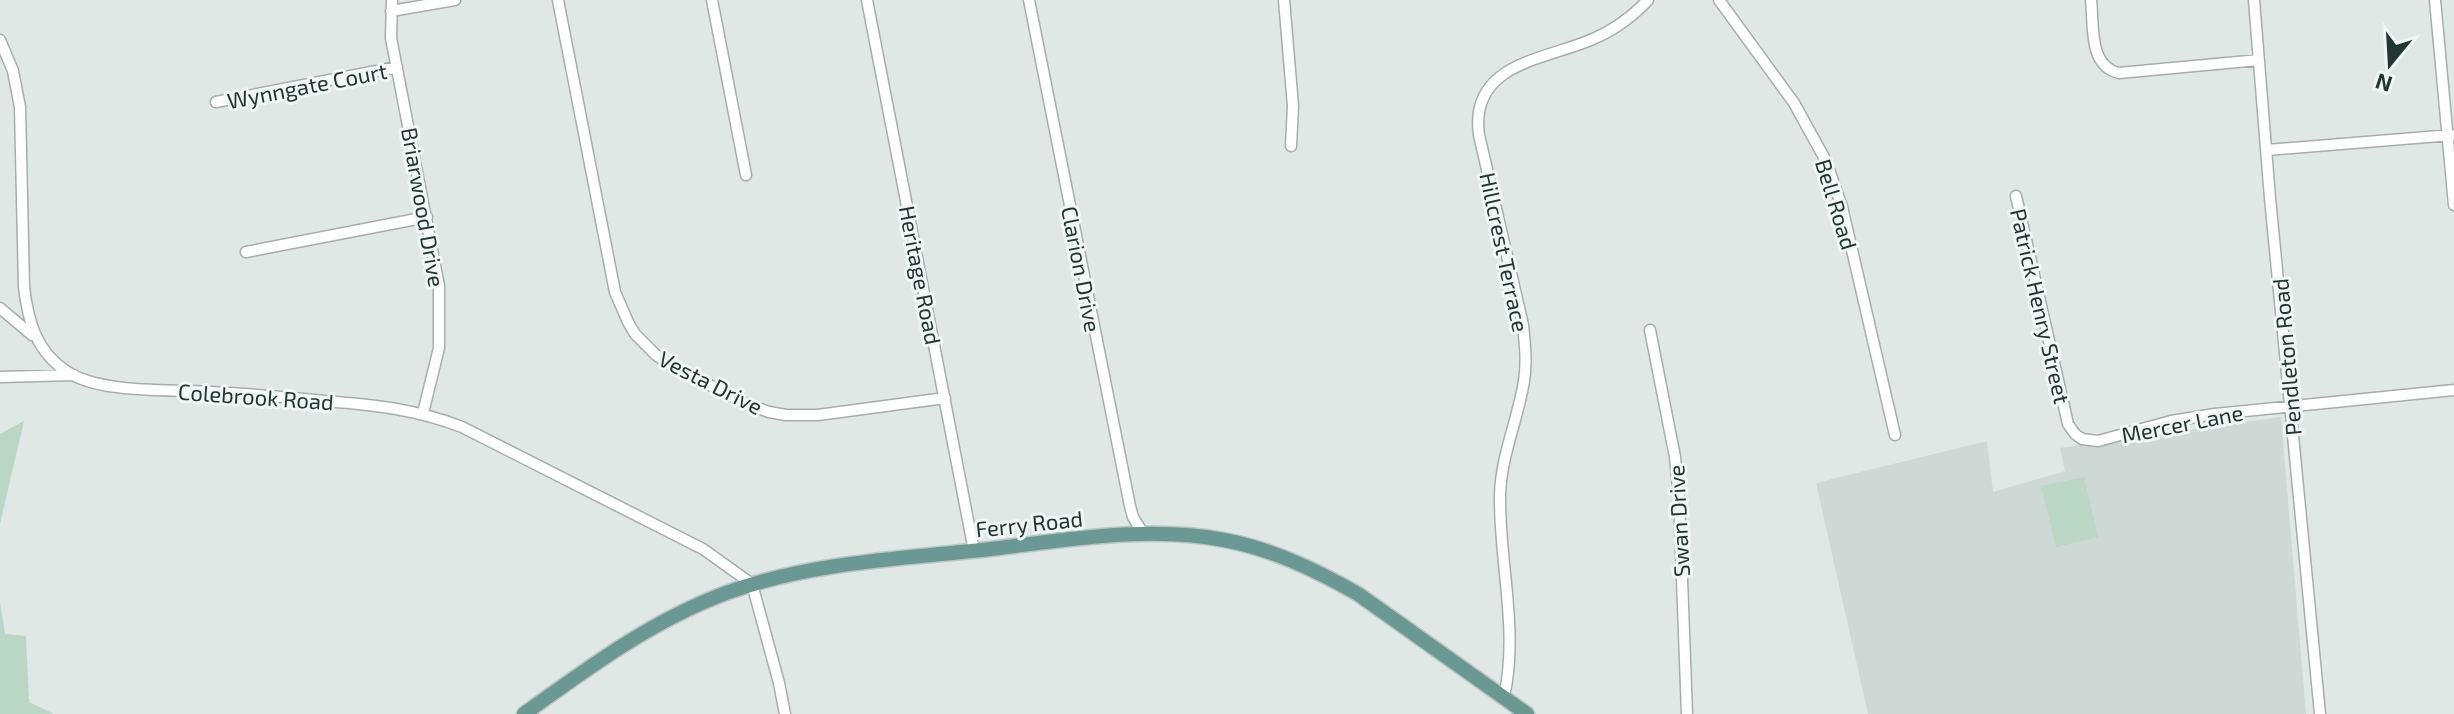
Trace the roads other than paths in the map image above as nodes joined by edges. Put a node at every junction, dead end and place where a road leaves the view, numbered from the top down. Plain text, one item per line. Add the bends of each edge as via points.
1 (455, 0) edge
2 (558, 0) edge
3 (712, 0) edge
4 (867, 0) edge
5 (1029, 0) edge
6 (1284, 0) edge
7 (1648, 0) edge
8 (1719, 0) edge
9 (2091, 0) edge
10 (2254, 0) edge
11 (2435, 0) edge
12 (391, 6) edge
13 (0, 40) edge
14 (2259, 60) junction
15 (397, 67) junction
16 (216, 102) dead end
17 (2451, 135) edge
18 (1291, 146) dead end
19 (2267, 150) junction
20 (746, 175) dead end
21 (2016, 196) dead end
22 (2454, 205) edge
23 (427, 217) junction
24 (246, 252) dead end
25 (0, 308) edge
26 (1650, 330) dead end
27 (37, 339) junction
28 (74, 375) junction
29 (0, 377) edge
30 (2454, 390) edge
31 (945, 398) junction
32 (2290, 406) junction
33 (423, 413) junction
34 (1895, 435) dead end
35 (2101, 440) joint
36 (1144, 535) junction
37 (974, 551) junction
38 (752, 584) junction
39 (1504, 697) junction
40 (524, 714) edge
41 (785, 714) edge
42 (1527, 714) edge
43 (1687, 714) edge
44 (2320, 714) edge

1 - 12 street
2 - 31 street, Vesta Drive via 615,292 646,346 670,365 749,405 786,415
3 - 20 street
4 - 31 street, Heritage Road
5 - 36 street, Clarion Drive via 1130,506
6 - 18 street
7 - 39 street, Hillcrest Terrace via 1606,33 1507,71 1491,84 1478,114 1525,350 1524,383 1500,492 1511,641
8 - 34 street, Bell Road via 1789,95 1826,161 1842,207
9 - 14 street via 2097,52 2111,71
10 - 14 street, Pendleton Road
11 - 17 street
12 - 15 street, Briarwood Drive
13 - 27 street, Colebrook Road via 20,107 24,287
14 - 19 street, Pendleton Road
15 - 16 street, Wynngate Court
15 - 23 street, Briarwood Drive
17 - 19 street
17 - 22 street
19 - 32 street, Pendleton Road
21 - 35 street, Patrick Henry Street via 2068,424 2082,439
23 - 24 street
23 - 33 street, Briarwood Drive via 441,322
25 - 27 street
26 - 43 street, Swan Drive via 1677,471
27 - 28 street, Colebrook Road
28 - 29 street
28 - 33 street, Colebrook Road via 118,387 284,397
30 - 32 street, Mercer Lane
31 - 37 street, Heritage Road
32 - 35 street, Mercer Lane via 2171,421
32 - 44 street, Pendleton Road
33 - 38 street, Colebrook Road via 462,427 703,549
36 - 37 main road, Ferry Road
36 - 39 main road, Ferry Road via 1224,540 1318,572 1358,594
37 - 38 main road, Ferry Road via 819,569
38 - 40 main road, Ferry Road via 659,623
38 - 41 street
39 - 42 main road, Ferry Road

